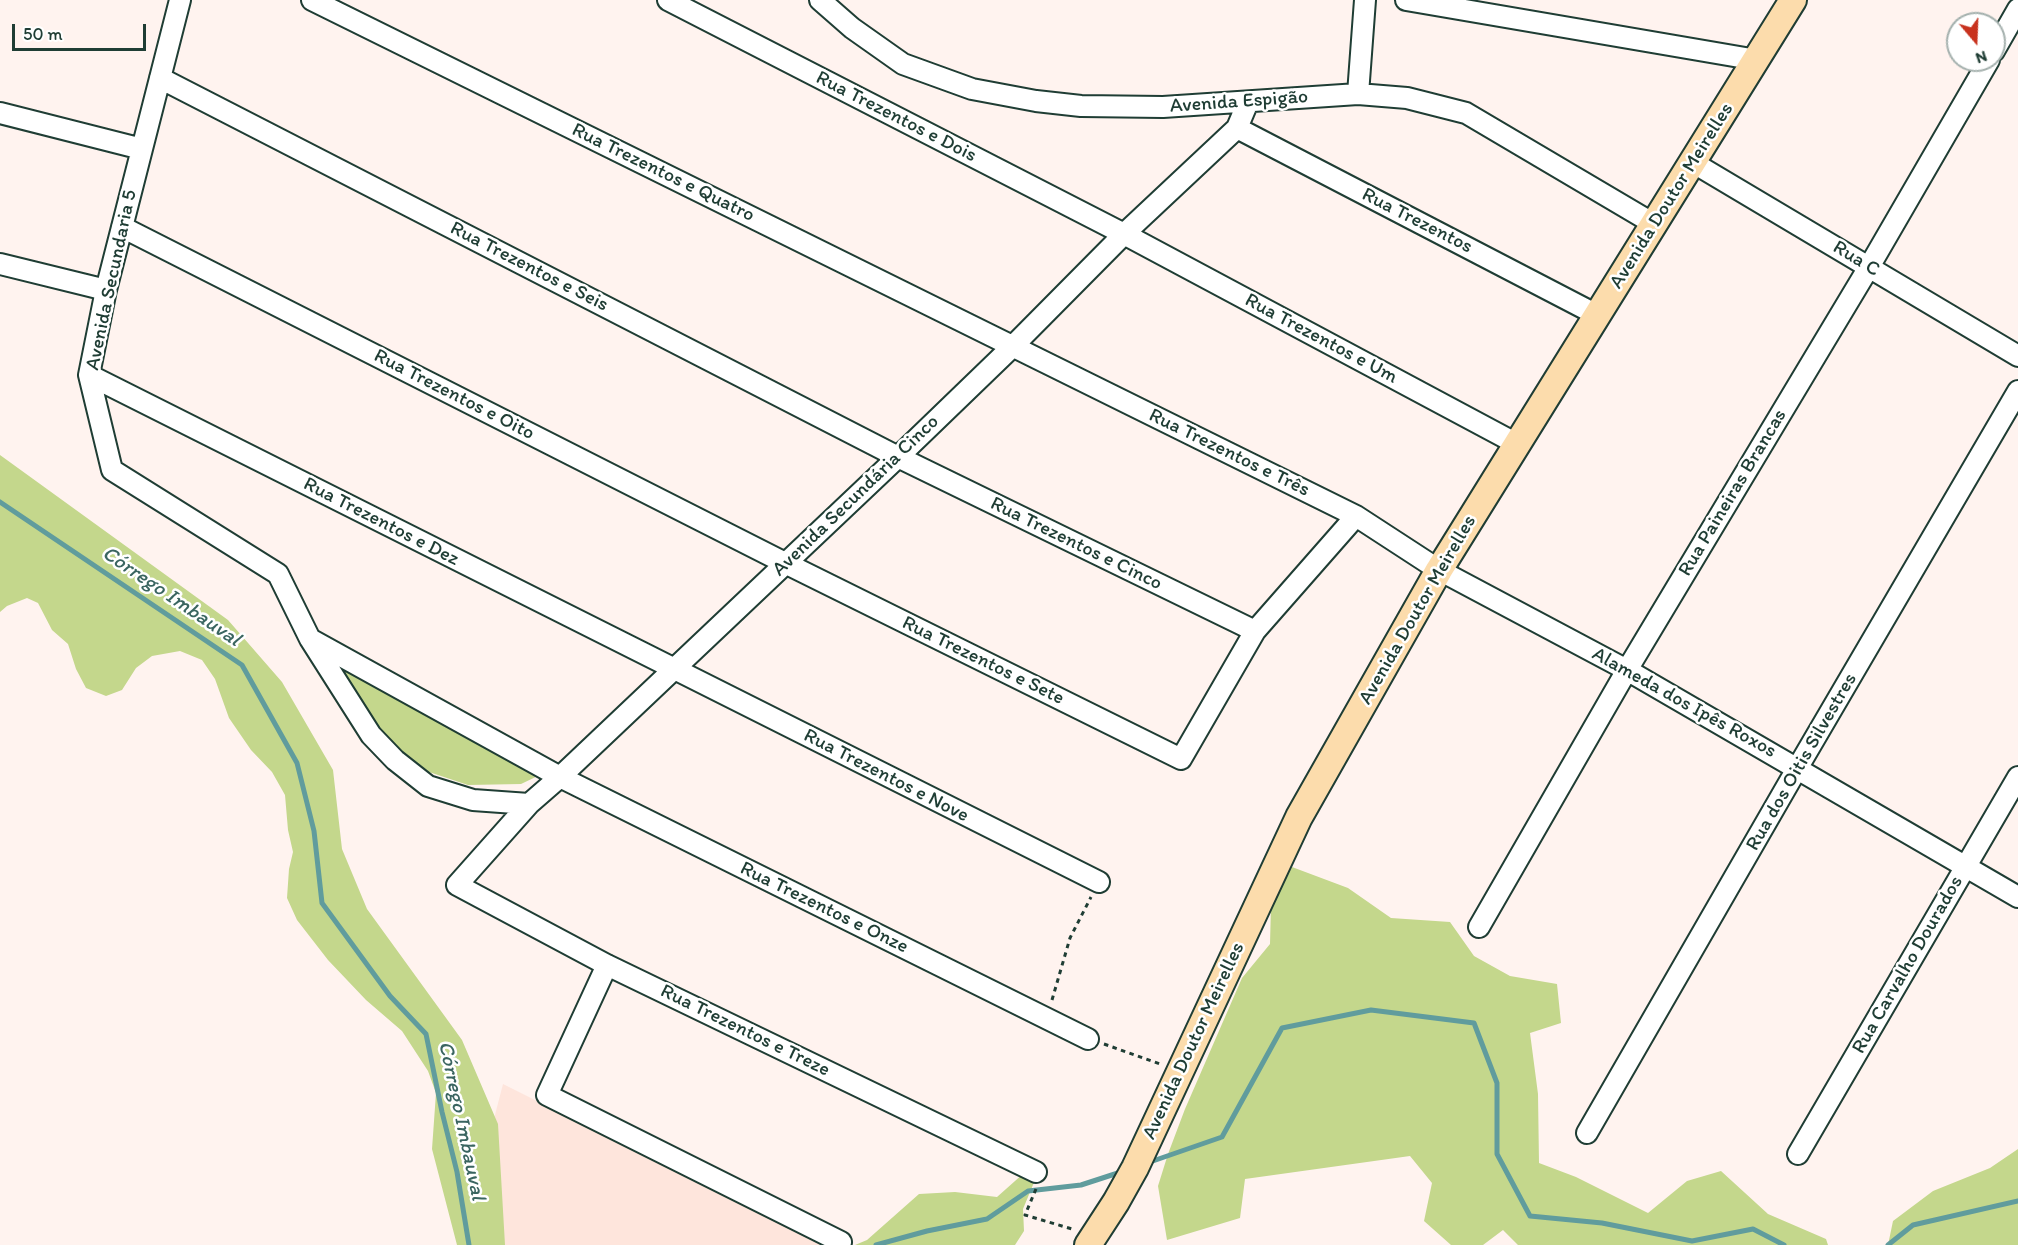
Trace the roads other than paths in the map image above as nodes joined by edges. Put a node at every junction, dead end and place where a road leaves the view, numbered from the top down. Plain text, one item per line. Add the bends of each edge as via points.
1 (312, 0) edge
2 (668, 0) edge
3 (820, 0) edge
4 (1365, 0) edge
5 (1406, 0) edge
6 (1793, 0) edge
7 (175, 1) edge
8 (2018, 9) edge
9 (2006, 30) edge
10 (1757, 60) junction
11 (1982, 72) edge
12 (160, 78) junction
13 (1358, 94) junction
14 (1248, 102) junction
15 (0, 113) edge
16 (1237, 128) junction
17 (142, 149) junction
18 (1692, 162) junction
19 (1654, 224) junction
20 (122, 227) junction
21 (1124, 234) junction
22 (0, 264) edge
23 (1869, 267) junction
24 (106, 290) junction
25 (1597, 315) junction
26 (1013, 346) junction
27 (2018, 356) edge
28 (89, 375) junction
29 (2018, 391) edge
30 (1517, 444) junction
31 (898, 457) junction
32 (1356, 516) junction
33 (785, 563) junction
34 (1439, 570) junction
35 (1255, 631) junction
36 (310, 639) junction
37 (673, 670) junction
38 (1628, 670) junction
39 (1798, 767) junction
40 (560, 777) junction
41 (2018, 777) edge
42 (529, 804) junction
43 (1965, 867) junction
44 (1099, 882) road end
45 (457, 885) joint
46 (2018, 897) edge
47 (1479, 927) dead end
48 (607, 965) junction
49 (1088, 1039) road end
50 (1587, 1133) dead end
51 (1798, 1154) dead end
52 (1036, 1172) dead end
53 (1091, 1240) edge
54 (841, 1242) dead end

1 - 26 street, Rua Trezentos e Quatro
2 - 21 street, Rua Trezentos e Dois
3 - 14 street, Avenida Espigão via 903,64 972,90 1081,106
4 - 13 street
5 - 10 street
6 - 10 main road, Avenida Doutor Meirelles
7 - 12 street, Avenida Secundaria 5
8 - 9 street
10 - 18 main road, Avenida Doutor Meirelles
11 - 23 street, Rua Paineiras Brancas
12 - 17 street, Avenida Secundaria 5
12 - 31 street, Rua Trezentos e Seis
13 - 14 street, Avenida Espigão
13 - 19 street, Avenida Espigão via 1407,98 1466,113
14 - 16 street, Avenida Secundária Cinco
15 - 17 street
16 - 21 street, Avenida Secundária Cinco
16 - 25 street, Rua Trezentos
17 - 20 street, Avenida Secundaria 5
18 - 19 main road, Avenida Doutor Meirelles
18 - 23 street, Rua C
19 - 25 main road, Avenida Doutor Meirelles
20 - 24 street, Avenida Secundaria 5
20 - 33 street, Rua Trezentos e Oito
21 - 26 street, Avenida Secundária Cinco
21 - 30 street, Rua Trezentos e Um
22 - 24 street
23 - 27 street, Rua C
23 - 38 street, Rua Paineiras Brancas
24 - 28 street, Avenida Secundaria 5
25 - 30 main road, Avenida Doutor Meirelles
26 - 31 street, Avenida Secundária Cinco
26 - 32 street, Rua Trezentos e Três
28 - 36 street, Avenida Secundaria 5 via 112,470 278,574
28 - 37 street, Rua Trezentos e Dez
29 - 39 street, Rua dos Oitis Silvestres
30 - 34 main road, Avenida Doutor Meirelles
31 - 33 street, Avenida Secundária Cinco
31 - 35 street, Rua Trezentos e Cinco
32 - 34 street, Rua Trezentos e Três
32 - 35 street
33 - 35 street, Rua Trezentos e Sete via 1181,759
33 - 37 street, Avenida Secundária Cinco
34 - 38 street, Alameda dos Ipês Roxos
34 - 53 main road, Avenida Doutor Meirelles via 1299,817 1147,1142
36 - 40 street, Rua Trezentos e Onze
36 - 42 street, Avenida Secundaria 5 via 371,735 428,786 473,800
37 - 40 street, Avenida Secundária Cinco
37 - 44 street, Rua Trezentos e Nove
38 - 39 street, Alameda dos Ipês Roxos
38 - 47 street, Rua Paineiras Brancas
39 - 43 street, Alameda dos Ipês Roxos
39 - 50 street, Rua dos Oitis Silvestres
40 - 42 street, Avenida Secundária Cinco
40 - 49 street, Rua Trezentos e Onze
41 - 43 street, Rua Carvalho Dourados
42 - 45 street, Avenida Secundária Cinco
43 - 46 street, Alameda dos Ipês Roxos
43 - 51 street, Rua Carvalho Dourados
45 - 48 street, Rua Trezentos e Treze
48 - 52 street, Rua Trezentos e Treze
48 - 54 street via 547,1095

